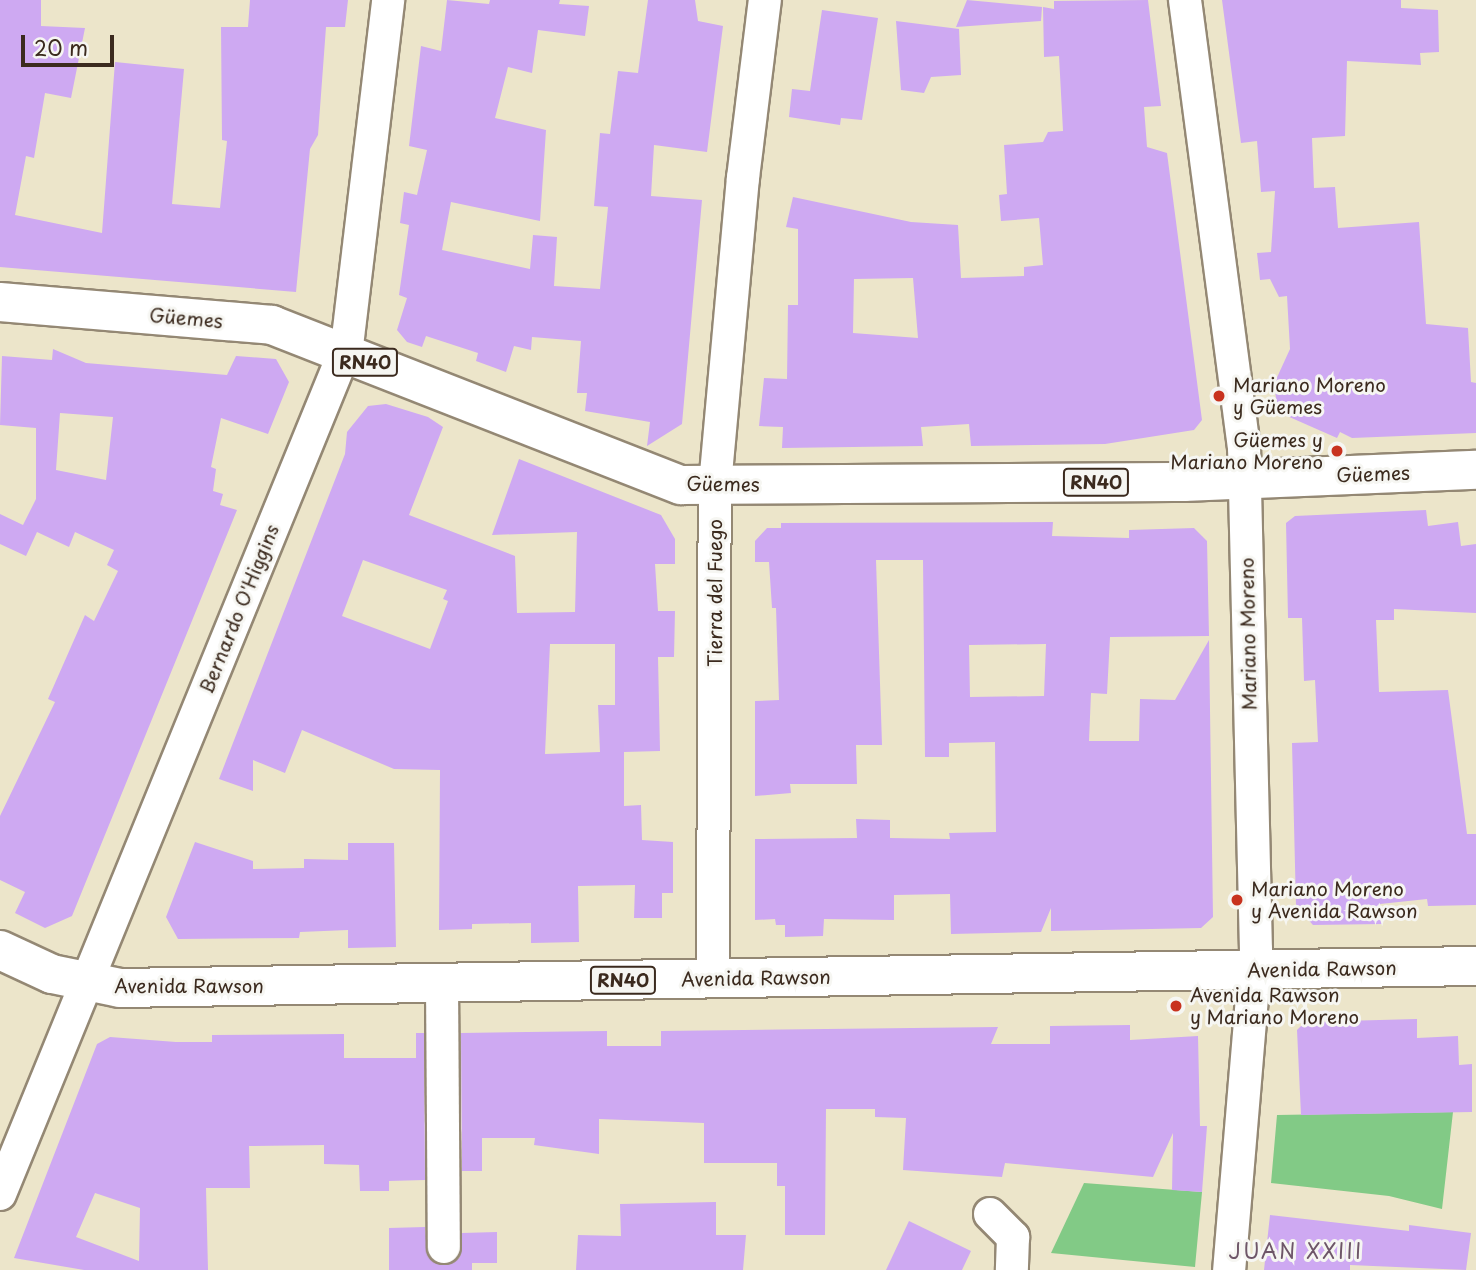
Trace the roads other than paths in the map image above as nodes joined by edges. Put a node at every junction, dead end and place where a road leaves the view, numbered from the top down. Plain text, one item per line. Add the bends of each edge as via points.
1 (388, 0) edge
2 (765, 0) edge
3 (1185, 0) edge
4 (0, 302) edge
5 (344, 353) junction
6 (1476, 470) edge
7 (1245, 480) junction
8 (715, 485) junction
9 (0, 950) edge
10 (1476, 966) edge
11 (1254, 970) junction
12 (713, 979) junction
13 (442, 983) junction
14 (86, 984) junction
15 (0, 1194) edge
16 (990, 1214) dead end
17 (444, 1247) dead end
18 (1012, 1270) edge
19 (1229, 1270) edge

1 - 5 street, Bernardo O'Higgins
2 - 8 street, Tierra del Fuego via 743,178
3 - 7 street, Mariano Moreno
4 - 5 main road, Güemes / RN40 via 272,325
5 - 8 main road, Güemes / RN40 via 681,485
5 - 14 street, Bernardo O'Higgins
6 - 7 main road, Güemes / RN40
7 - 8 main road, Güemes / RN40
7 - 11 street, Mariano Moreno
8 - 12 street, Tierra del Fuego
9 - 14 main road, Avenida Rawson / RN40
10 - 11 main road, Avenida Rawson / RN40
11 - 12 main road, Avenida Rawson / RN40
11 - 19 street, Mariano Moreno
12 - 13 main road, Avenida Rawson / RN40
13 - 14 main road, Avenida Rawson / RN40 via 120,988
13 - 17 street
14 - 15 street, Bernardo O'Higgins
16 - 18 street via 1013,1237

